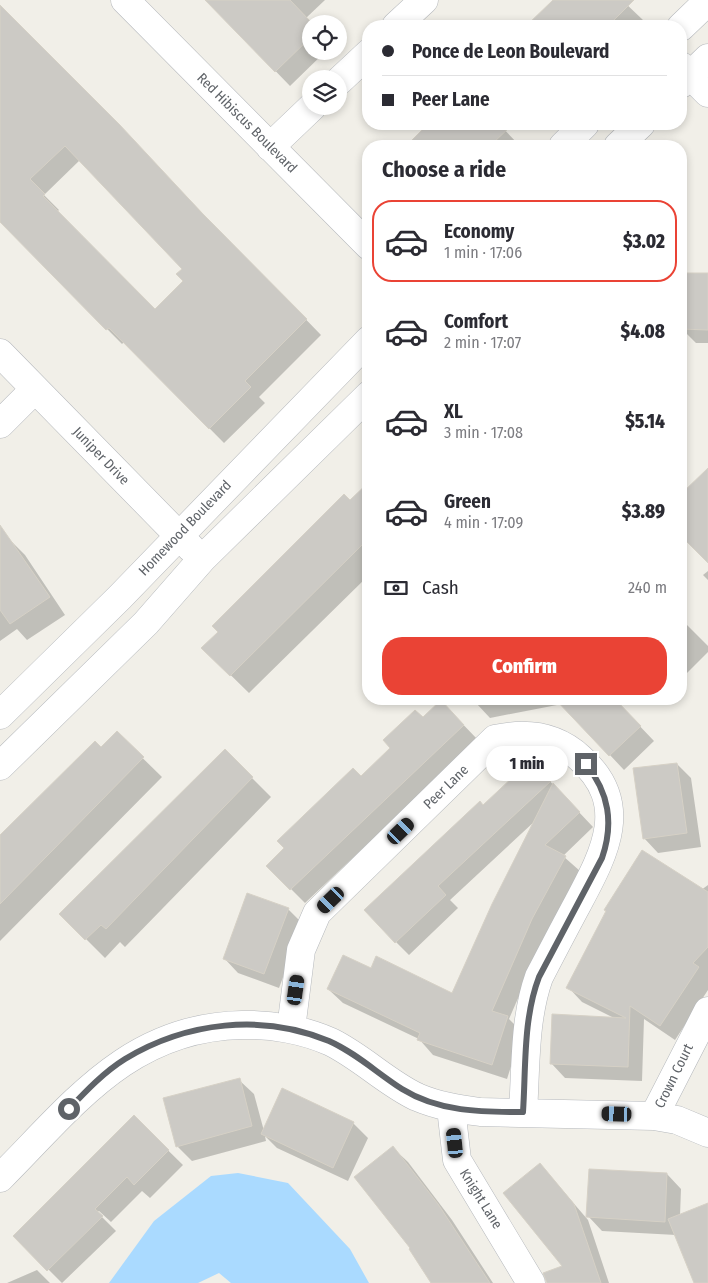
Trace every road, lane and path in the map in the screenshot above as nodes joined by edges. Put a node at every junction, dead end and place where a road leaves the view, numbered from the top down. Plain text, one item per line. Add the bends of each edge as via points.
1 (125, 0) edge
2 (424, 0) edge
3 (708, 0) edge
4 (402, 20) edge
5 (687, 21) edge
6 (362, 59) edge
7 (347, 73) edge
8 (304, 115) edge
9 (579, 130) edge
10 (635, 130) edge
11 (569, 140) edge
12 (624, 140) edge
13 (270, 147) junction
14 (362, 239) edge
15 (362, 347) edge
16 (0, 353) edge
17 (36, 389) junction
18 (362, 402) edge
19 (0, 424) edge
20 (178, 535) junction
21 (202, 559) junction
22 (0, 715) edge
23 (0, 766) edge
24 (708, 1011) edge
25 (291, 1029) junction
26 (451, 1108) junction
27 (523, 1112) junction
28 (654, 1116) junction
29 (708, 1134) edge
30 (0, 1178) edge
31 (531, 1283) edge

1 - 13 street, Red Hibiscus Boulevard
2 - 4 street
3 - 5 street
6 - 7 street
8 - 13 street
9 - 11 street
10 - 12 street
13 - 14 street, Red Hibiscus Boulevard
15 - 20 street, Homewood Boulevard
16 - 17 street, Juniper Drive
17 - 19 street
17 - 20 street, Juniper Drive
18 - 21 street
20 - 21 street, Juniper Drive
20 - 22 street, Homewood Boulevard
21 - 23 street via 146,623
24 - 28 street, Crown Court
25 - 26 street via 328,1041 359,1057 402,1088
25 - 27 street, Peer Lane via 301,950 317,913 495,739 512,736 544,738 574,752 596,777 608,808 609,825 602,858 532,995
25 - 30 street via 256,1024 222,1025 154,1043 124,1060 96,1082
26 - 27 street
26 - 31 street, Knight Lane via 457,1160
27 - 28 street
28 - 29 street via 676,1120

